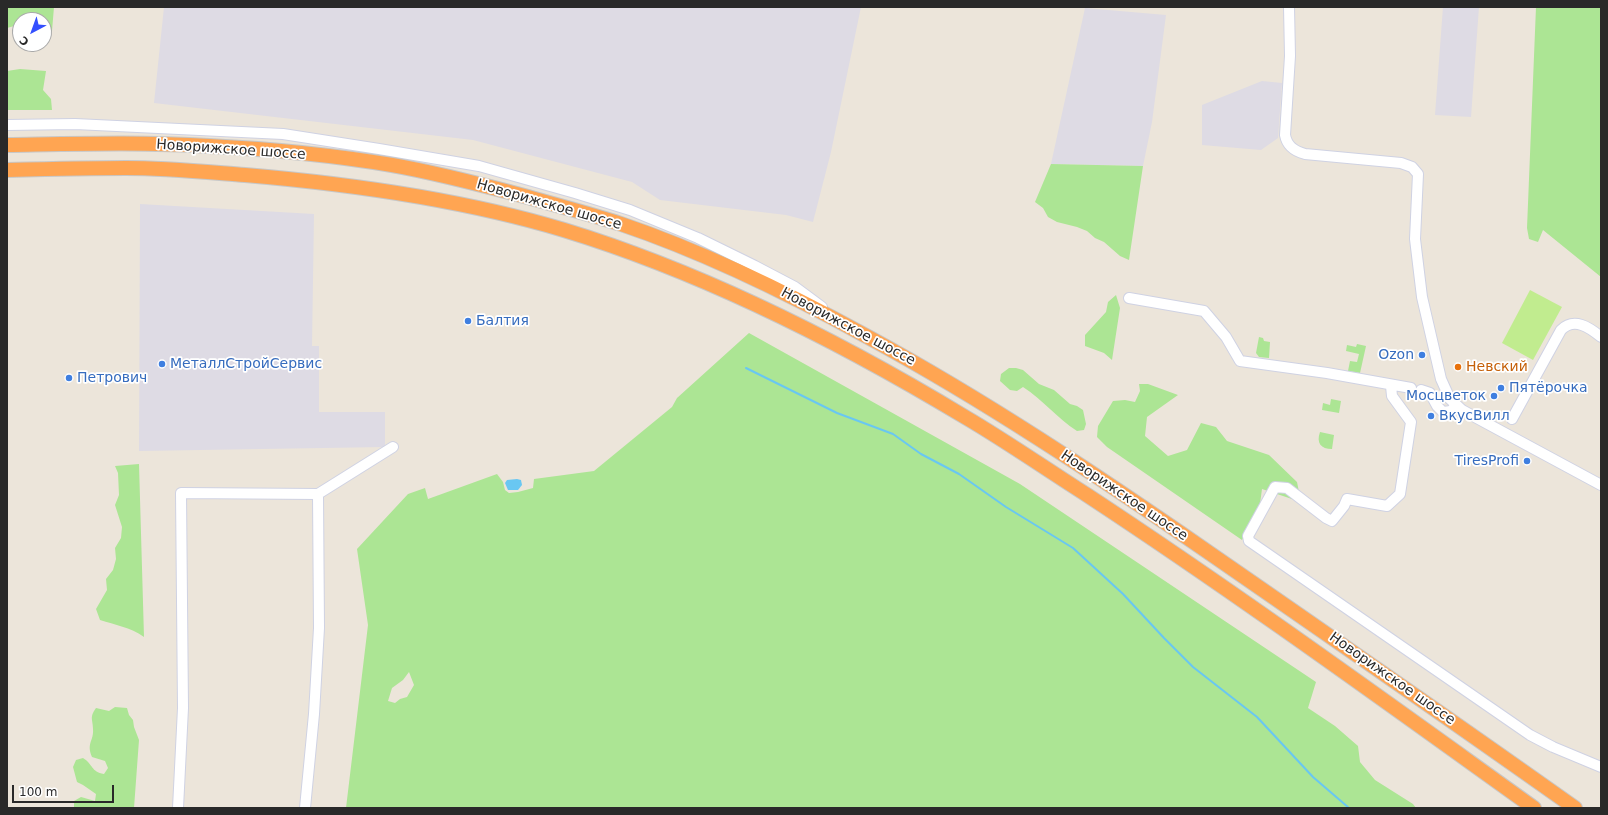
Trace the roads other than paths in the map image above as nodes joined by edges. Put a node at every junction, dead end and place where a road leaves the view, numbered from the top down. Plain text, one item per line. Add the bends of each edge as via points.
1 (1289, 7) edge
2 (7, 124) edge
3 (7, 145) edge
4 (7, 170) edge
5 (1129, 298) dead end
6 (840, 322) junction
7 (1601, 337) edge
8 (1391, 386) junction
9 (1456, 405) junction
10 (1512, 419) dead end
11 (393, 447) dead end
12 (1601, 485) edge
13 (318, 494) junction
14 (1601, 766) edge
15 (1570, 804) edge
16 (178, 808) edge
17 (304, 808) edge
18 (1534, 808) edge
19 (1580, 808) edge

1 - 9 street via 1290,56 1286,142 1304,154 1401,163 1412,167 1418,174 1415,239 1422,297 1441,380 1450,399
2 - 6 street via 75,124 283,134 479,166 630,210 698,238 795,287
3 - 6 highway, Новорижское шоссе via 207,145 347,159 439,174 571,209 651,235 754,278
4 - 18 highway, Новорижское шоссе via 129,168 291,179 415,196 529,221 595,240 710,284 816,334 968,418 1145,534
5 - 8 street via 1204,311 1226,337 1240,361
6 - 15 highway, Новорижское шоссе via 975,398 1072,459
7 - 10 street via 1583,324 1568,324 1564,327
8 - 9 street via 1430,393 1443,412 1451,411
8 - 14 street via 1392,396 1411,422 1400,494 1387,506 1347,499 1332,521 1286,488 1275,487 1248,536 1249,541 1530,735
9 - 12 street
11 - 13 street
13 - 16 street via 182,493 183,708
13 - 17 street via 319,628 314,714
15 - 19 street

